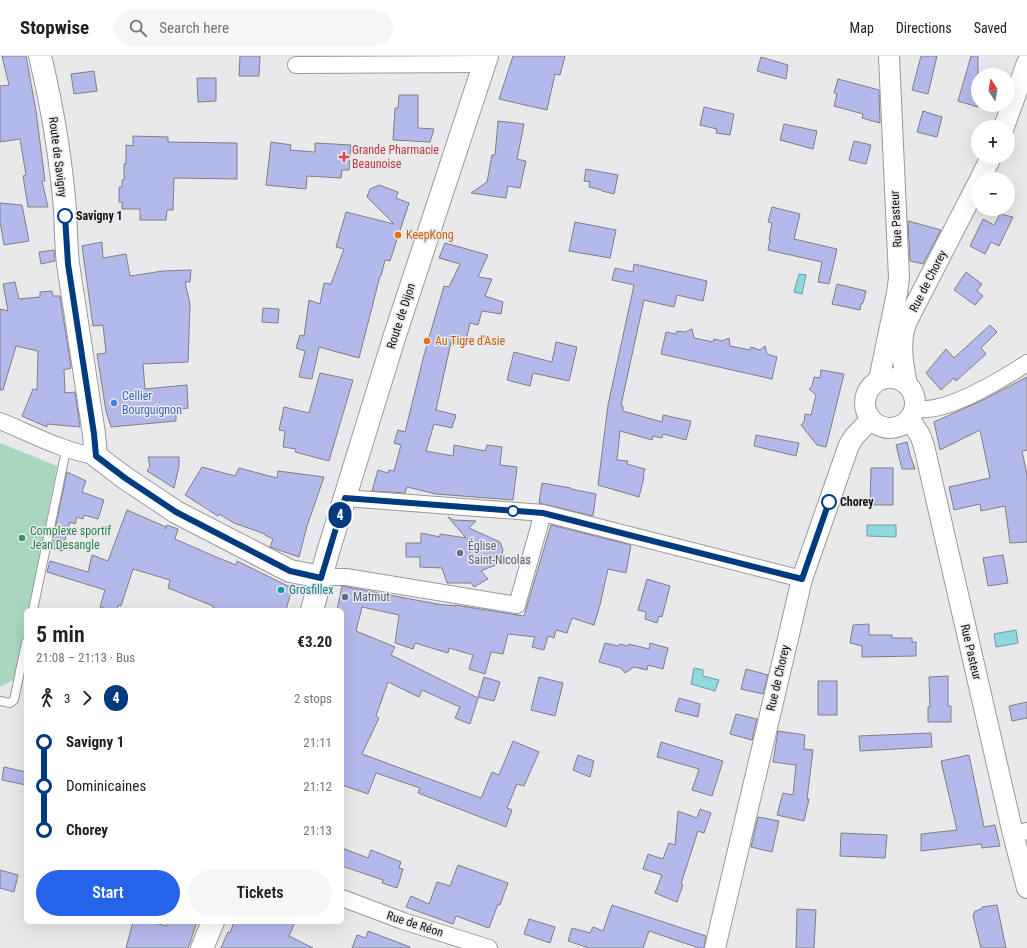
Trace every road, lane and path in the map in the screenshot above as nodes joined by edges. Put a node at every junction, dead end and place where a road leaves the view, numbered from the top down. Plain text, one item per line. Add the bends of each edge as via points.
1 (40, 56) edge
2 (889, 56) edge
3 (486, 60) edge
4 (1027, 63) edge
5 (296, 65) dead end
6 (1007, 120) edge
7 (971, 197) edge
8 (1027, 363) edge
9 (879, 380) junction
10 (907, 385) junction
11 (912, 413) junction
12 (870, 418) junction
13 (0, 421) edge
14 (66, 450) junction
15 (96, 456) junction
16 (345, 498) junction
17 (543, 513) junction
18 (321, 578) junction
19 (802, 579) junction
20 (33, 608) edge
21 (313, 608) edge
22 (24, 652) edge
23 (0, 701) edge
24 (1020, 833) edge
25 (1027, 888) edge
26 (344, 899) edge
27 (212, 924) edge
28 (202, 948) edge
29 (489, 948) edge
30 (715, 948) edge

1 - 15 main road, Route de Savigny via 52,106 65,210 68,264
2 - 9 street, Rue Pasteur via 899,278
3 - 5 street
3 - 16 main road, Route de Dijon via 395,335
4 - 6 street
7 - 10 street, Rue de Chorey via 904,330 902,354
8 - 11 street via 955,402
9 - 10 street via 897,379
9 - 12 street via 866,394 865,407
10 - 11 street via 914,395
11 - 12 street via 900,426 890,428 879,425
11 - 24 street, Rue Pasteur via 924,446
12 - 19 street, Rue de Chorey via 849,445
13 - 14 street
14 - 15 street
14 - 20 lane
15 - 18 main road via 183,516 290,571
16 - 17 street
16 - 18 main road, Route de Dijon
17 - 18 street via 517,605 346,577
17 - 19 street
18 - 21 main road, Route de Dijon
19 - 30 street, Rue de Chorey
22 - 23 lane via 14,700 10,703
24 - 25 street, Rue Pasteur
26 - 29 street, Rue de Réon via 403,922
27 - 28 main road

